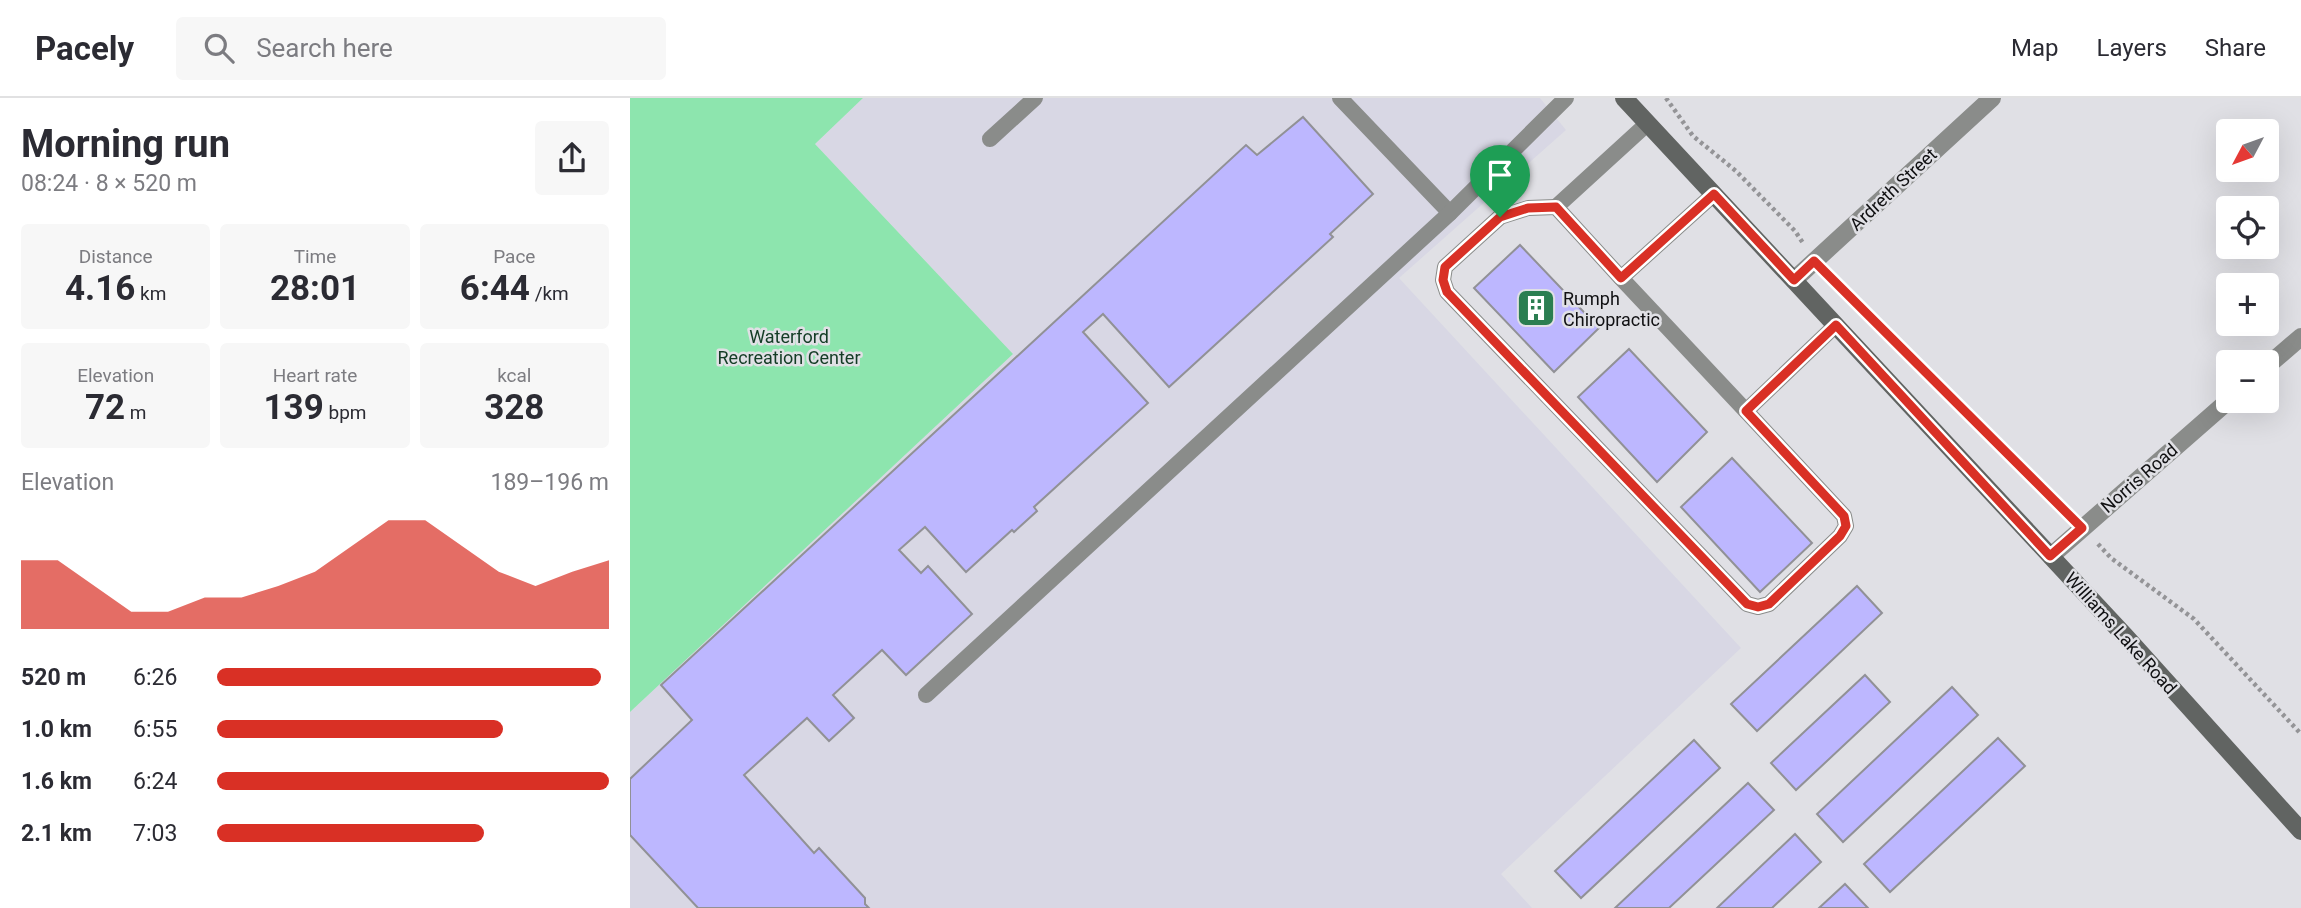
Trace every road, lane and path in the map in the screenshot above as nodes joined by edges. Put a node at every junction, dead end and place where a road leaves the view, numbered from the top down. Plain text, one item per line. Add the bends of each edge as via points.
1 (1035, 98) edge
2 (1340, 98) edge
3 (1566, 98) edge
4 (1625, 98) edge
5 (1666, 98) edge
6 (1992, 98) edge
7 (1648, 123) junction
8 (990, 139) dead end
9 (1714, 194) junction
10 (1556, 207) junction
11 (1450, 213) junction
12 (1814, 261) junction
13 (1621, 278) junction
14 (1794, 280) junction
15 (1836, 325) junction
16 (2301, 337) edge
17 (2279, 356) edge
18 (1746, 411) junction
19 (2216, 411) edge
20 (2082, 528) junction
21 (2050, 556) junction
22 (926, 695) dead end
23 (2301, 734) edge
24 (2301, 831) edge

1 - 8 lane
2 - 11 lane
3 - 11 lane
4 - 7 main road, Williams Lake Road
5 - 12 path via 1693,136 1736,171 1795,231
6 - 12 street, Ardreth Street
7 - 9 main road, Williams Lake Road
7 - 10 lane
9 - 13 lane
9 - 14 main road, Williams Lake Road
10 - 13 lane
10 - 18 lane via 1528,208 1500,217 1445,267 1447,292 1747,604 1758,607 1769,604 1846,526 1844,516
11 - 22 lane
12 - 14 street, Ardreth Street
12 - 20 path
13 - 18 lane
14 - 15 main road, Williams Lake Road
15 - 18 lane
15 - 21 main road, Williams Lake Road
16 - 17 street
19 - 20 street, Norris Road
20 - 21 street, Norris Road
20 - 23 path via 2111,558 2194,619
21 - 24 main road, Williams Lake Road

